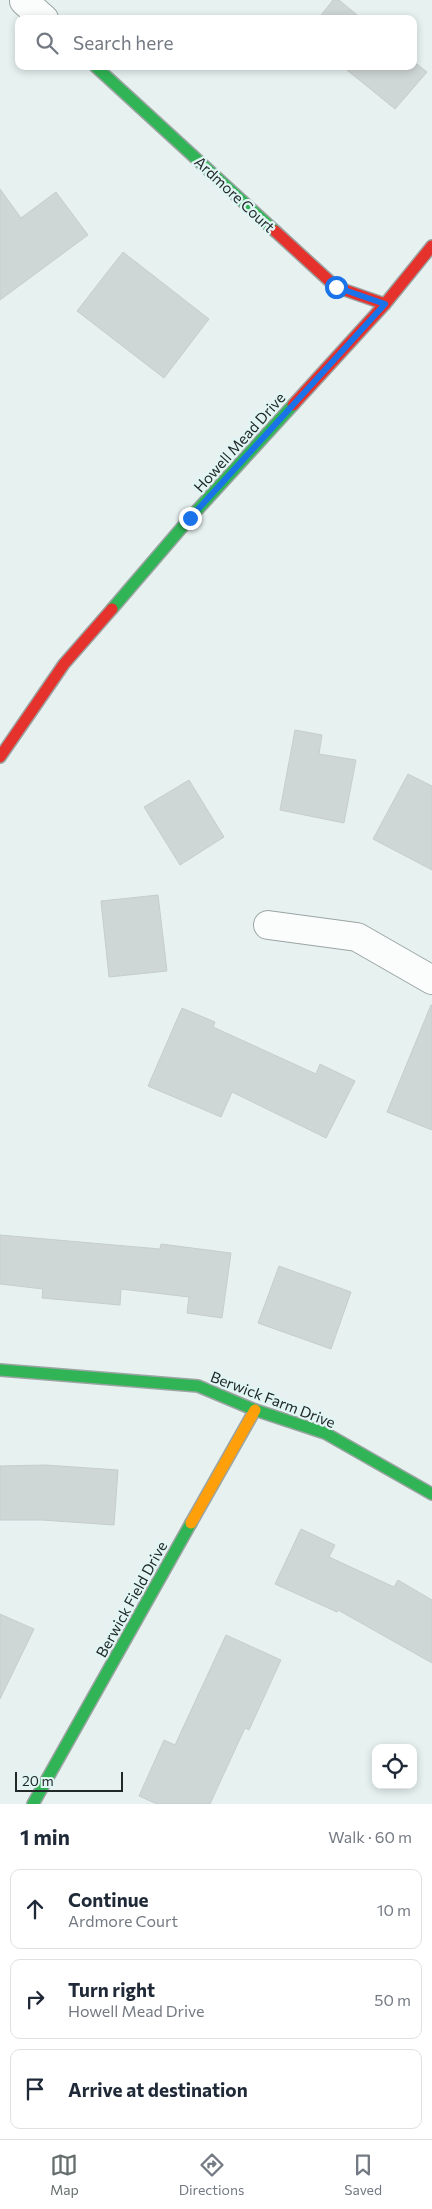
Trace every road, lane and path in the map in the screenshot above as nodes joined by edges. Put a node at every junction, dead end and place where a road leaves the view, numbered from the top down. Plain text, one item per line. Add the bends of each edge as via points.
1 (24, 1) edge
2 (40, 15) edge
3 (99, 70) edge
4 (432, 246) edge
5 (385, 304) junction
6 (0, 757) edge
7 (268, 925) dead end
8 (432, 980) edge
9 (0, 1370) edge
10 (255, 1410) junction
11 (432, 1494) edge
12 (33, 1804) edge

1 - 2 street
3 - 5 street, Ardmore Court via 336,287
4 - 5 street, Howell Mead Drive
5 - 6 street, Howell Mead Drive via 190,518 64,664
7 - 8 street via 357,937
9 - 10 street, Berwick Farm Drive via 198,1386
10 - 11 street, Berwick Farm Drive via 325,1434
10 - 12 street, Berwick Field Drive

